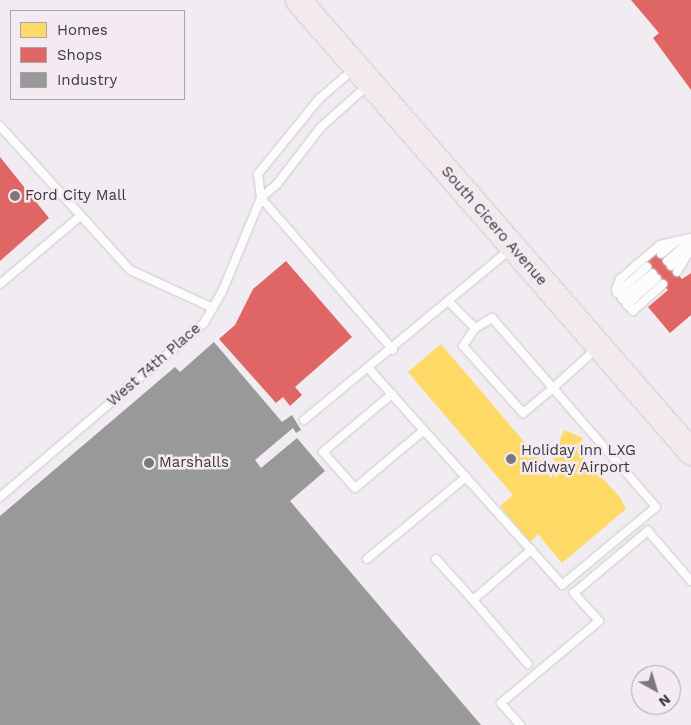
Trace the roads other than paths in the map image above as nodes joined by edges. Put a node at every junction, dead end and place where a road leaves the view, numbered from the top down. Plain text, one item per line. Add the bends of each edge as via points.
1 (298, 0) edge
2 (363, 75) junction
3 (0, 126) edge
4 (260, 198) junction
5 (78, 218) junction
6 (680, 239) junction
7 (691, 239) edge
8 (513, 247) junction
9 (691, 249) edge
10 (669, 263) junction
11 (0, 284) edge
12 (449, 302) junction
13 (625, 302) junction
14 (213, 308) junction
15 (475, 328) junction
16 (599, 346) junction
17 (392, 350) junction
18 (370, 370) junction
19 (553, 388) junction
20 (392, 394) junction
21 (304, 420) dead end
22 (424, 430) junction
23 (691, 452) edge
24 (466, 477) junction
25 (0, 497) edge
26 (531, 550) junction
27 (367, 559) dead end
28 (436, 559) dead end
29 (691, 581) edge
30 (473, 600) junction
31 (528, 664) dead end
32 (520, 725) edge

1 - 2 main road, South Cicero Avenue
2 - 4 lane, West 74th Place via 277,184
2 - 4 lane, West 74th Place via 319,99 258,174
2 - 8 main road, South Cicero Avenue
3 - 5 lane
4 - 14 lane, West 74th Place
4 - 17 lane
5 - 11 lane
5 - 14 lane via 130,270
6 - 7 lane
6 - 10 lane
6 - 13 lane via 660,245 616,284
7 - 10 lane
8 - 12 lane
8 - 16 main road, South Cicero Avenue
9 - 10 lane
12 - 15 lane
12 - 17 lane
13 - 13 lane via 655,275
14 - 25 lane, West 74th Place via 204,323
15 - 19 lane via 492,318
15 - 19 lane via 463,346 523,413
16 - 19 lane
16 - 23 main road, South Cicero Avenue
17 - 18 lane
18 - 20 lane
18 - 21 lane via 355,375
19 - 26 lane via 656,507 562,585
20 - 22 lane
20 - 22 lane via 323,452 355,488
22 - 24 lane
24 - 26 lane
24 - 27 lane
26 - 30 lane
28 - 30 lane
29 - 32 lane via 648,530 574,593 599,621 501,703
30 - 31 lane

